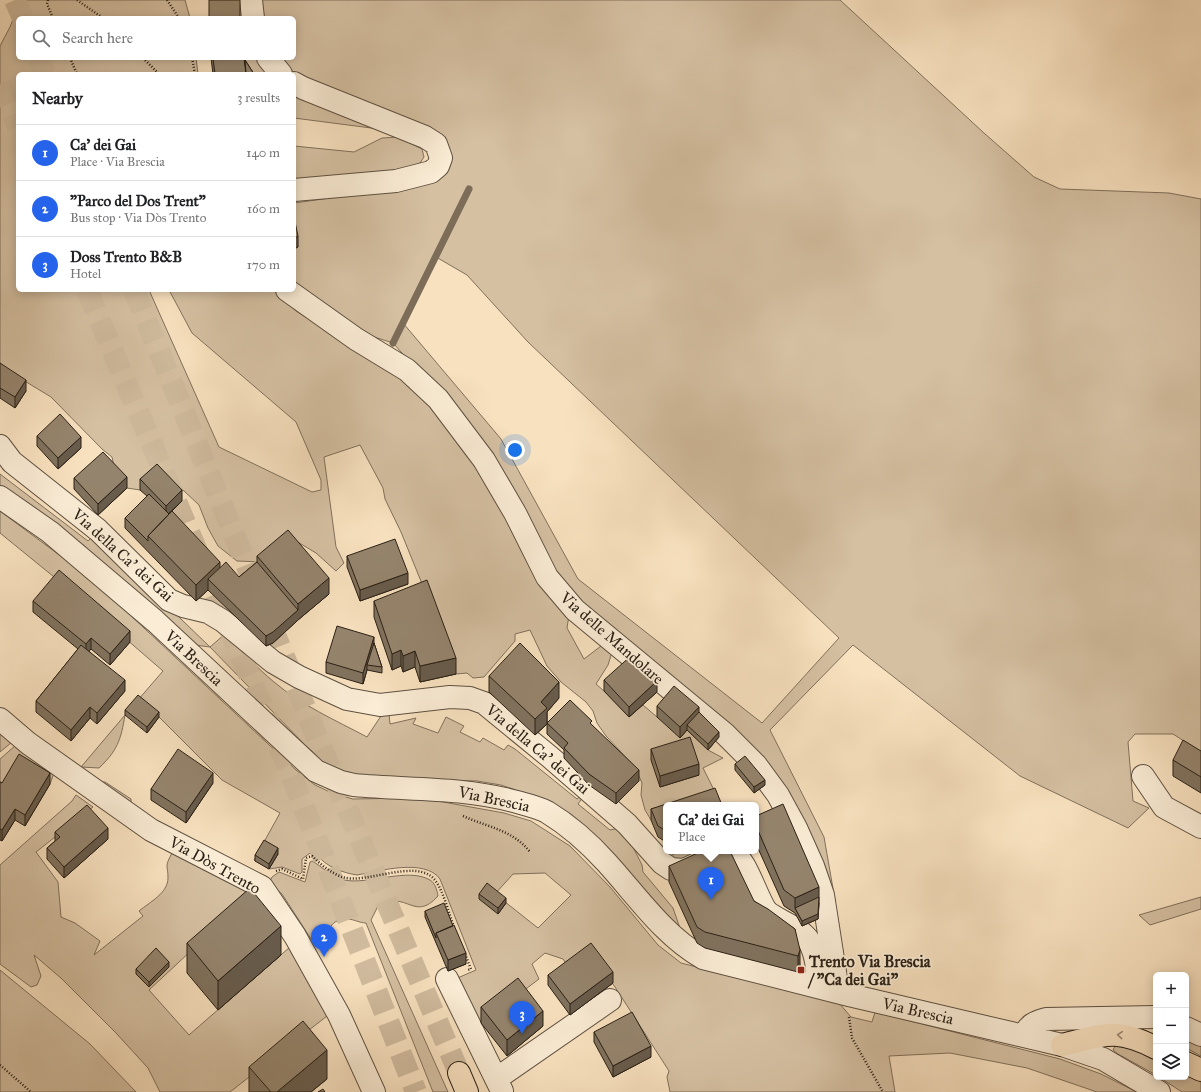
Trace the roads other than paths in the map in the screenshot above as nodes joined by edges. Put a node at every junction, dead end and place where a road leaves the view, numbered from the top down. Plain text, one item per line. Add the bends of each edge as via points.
1 (251, 0) edge
2 (253, 16) edge
3 (270, 60) edge
4 (279, 72) edge
5 (296, 84) edge
6 (296, 190) edge
7 (290, 292) edge
8 (0, 446) edge
9 (0, 497) edge
10 (0, 719) edge
11 (1143, 776) dead end
12 (1201, 826) edge
13 (718, 854) edge
14 (735, 854) edge
15 (447, 979) road end
16 (816, 986) junction
17 (838, 991) junction
18 (610, 1000) dead end
19 (1153, 1017) edge
20 (1189, 1029) edge
21 (1201, 1035) edge
22 (1024, 1036) junction
23 (1062, 1045) junction
24 (1153, 1046) edge
25 (1189, 1064) edge
26 (1201, 1070) edge
27 (499, 1085) edge
28 (374, 1092) edge
29 (1159, 1092) edge

1 - 2 street
3 - 4 street
5 - 6 street via 425,137 436,144 441,158 438,166 431,172 396,181
7 - 17 street, Via delle Mandolare via 349,334 407,370 438,399 484,460 515,513 547,577 558,591 575,610 725,734 756,765 778,796 813,866 825,902
8 - 13 street, Via della Ca' dei Gai via 12,462 98,530 169,600 212,614 273,662 299,677 347,699 371,705 450,697 470,698 484,703 627,824 666,866 684,870
9 - 16 street, Via Brescia via 50,532 155,621 316,771 354,785 484,794 546,812 571,828 600,855 670,934 686,948 703,958
10 - 28 street, Via Dòs Trento via 28,743 151,830 262,887 295,936 338,1015
11 - 12 street via 1164,807
14 - 16 street via 740,858 765,910 788,923 808,941 816,962
15 - 27 street
16 - 17 street, Via Brescia
17 - 22 street, Via Brescia
18 - 27 street
19 - 22 street via 1046,1019 1027,1028
20 - 21 street
22 - 23 street, Via Brescia
24 -> 23 highway via 1137,1038 1119,1034 1103,1035
23 - 29 street, Via Brescia via 1103,1060
25 - 26 highway

